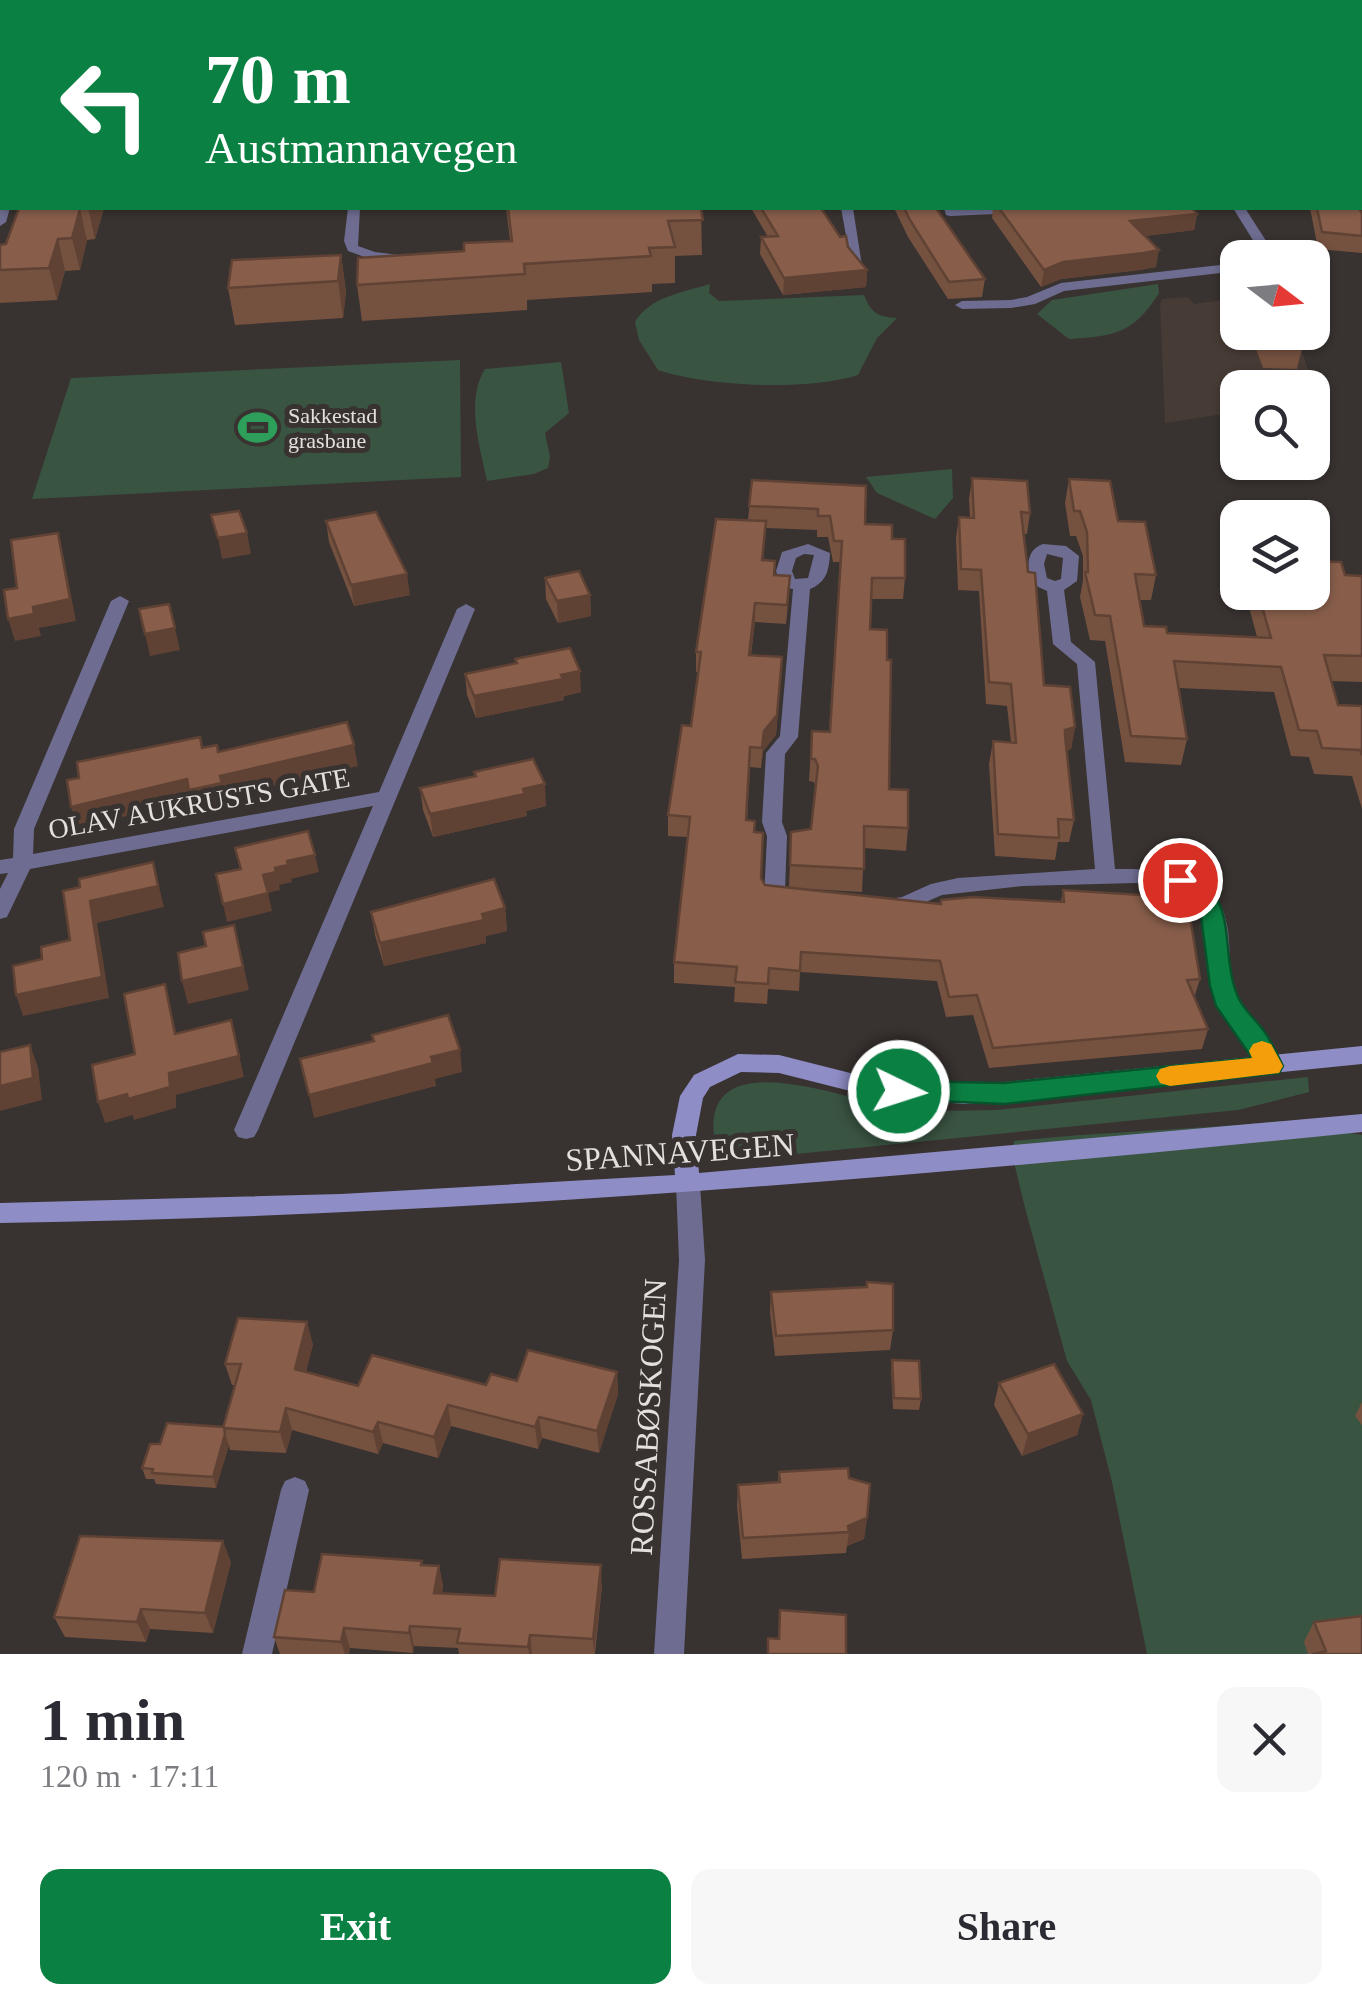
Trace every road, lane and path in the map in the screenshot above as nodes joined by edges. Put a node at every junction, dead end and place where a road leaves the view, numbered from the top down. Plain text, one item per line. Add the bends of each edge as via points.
1 (354, 210) edge
2 (846, 210) edge
3 (950, 210) edge
4 (1004, 210) edge
5 (1240, 210) edge
6 (1259, 240) edge
7 (421, 259) edge
8 (857, 263) edge
9 (1220, 270) edge
10 (962, 305) dead end
11 (802, 586) dead end
12 (1055, 588) dead end
13 (120, 601) dead end
14 (466, 609) dead end
15 (384, 798) junction
16 (23, 862) junction
17 (0, 867) edge
18 (1106, 877) junction
19 (811, 900) edge
20 (866, 904) edge
21 (0, 912) edge
22 (1362, 1055) edge
23 (1270, 1066) junction
24 (1362, 1124) edge
25 (246, 1130) dead end
26 (688, 1184) junction
27 (0, 1213) edge
28 (295, 1490) dead end
29 (256, 1654) edge
30 (669, 1654) edge

1 - 7 street via 353,248 386,259
2 - 8 street
3 - 4 street
5 - 6 street
9 - 10 street via 1061,287 1011,304
11 - 19 street via 789,737 776,753 774,898
12 - 18 street via 1062,644 1086,662
13 - 16 street, OLAV AUKRUSTS GATE via 24,829
14 - 15 street, OLAV AUKRUSTS GATE
15 - 16 street, OLAV AUKRUSTS GATE
15 - 25 street, OLAV AUKRUSTS GATE
16 - 17 street, OLAV AUKRUSTS GATE
16 - 21 street, OLAV AUKRUSTS GATE
18 - 20 street via 939,889 903,906
18 - 23 street via 1180,880 1199,891 1212,907 1229,1006
22 - 23 main road
23 - 26 main road via 965,1095 899,1091 779,1064 738,1063 702,1080 692,1096 684,1135
24 - 26 main road, SPANNAVEGEN
26 - 27 main road, SPANNAVEGEN via 299,1208
26 - 30 street, ROSSABØSKOGEN via 692,1260
28 - 29 street

